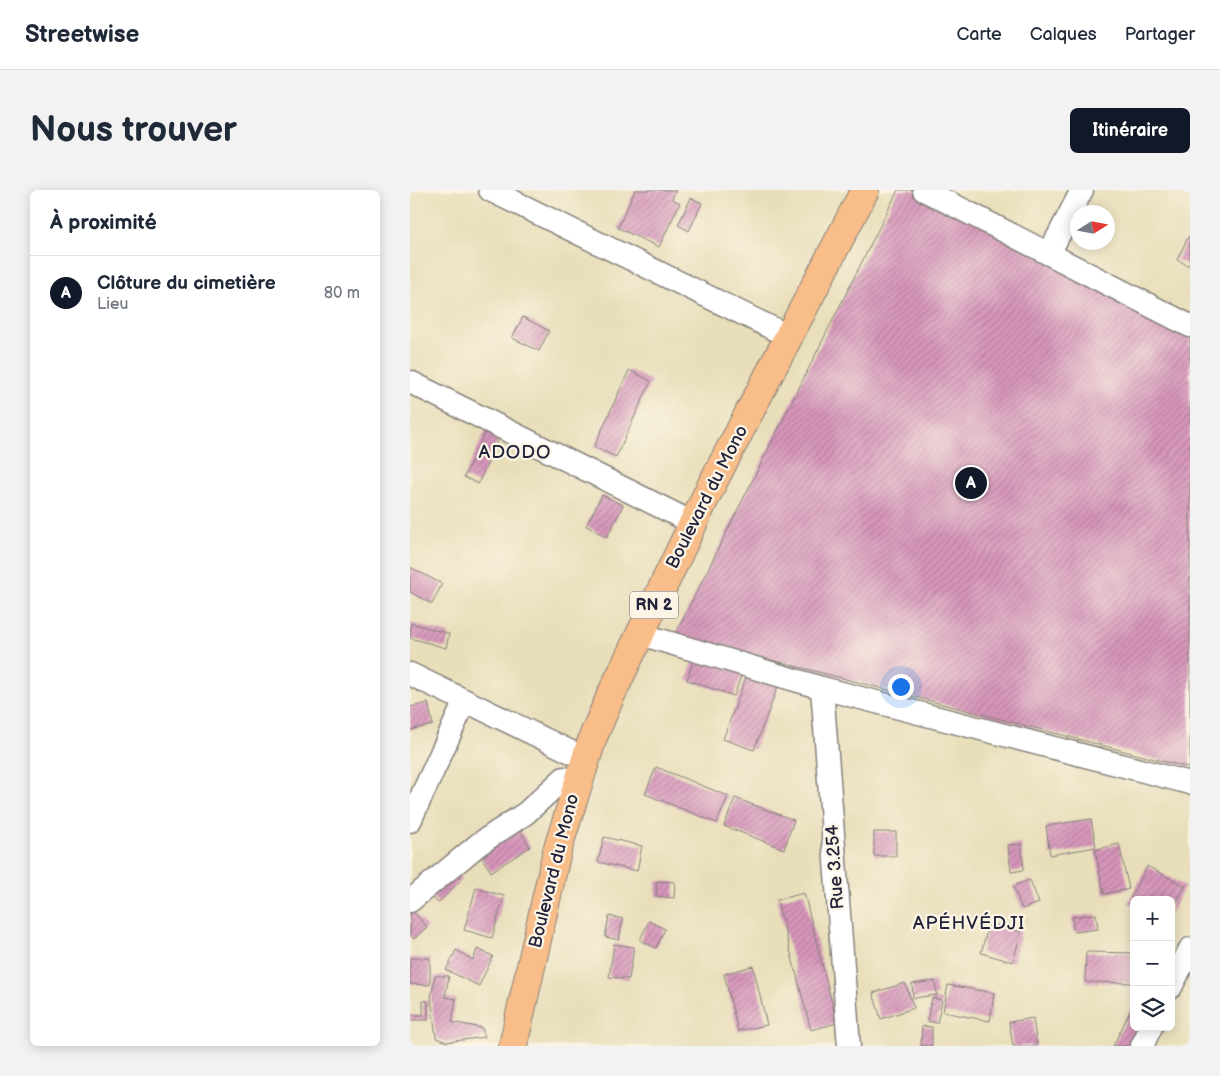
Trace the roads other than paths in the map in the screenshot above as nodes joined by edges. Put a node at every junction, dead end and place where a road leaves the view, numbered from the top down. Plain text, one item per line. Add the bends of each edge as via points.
1 (490, 190) edge
2 (850, 190) edge
3 (865, 190) edge
4 (924, 190) edge
5 (1082, 190) edge
6 (1049, 254) junction
7 (1190, 326) edge
8 (776, 330) junction
9 (410, 382) edge
10 (681, 517) junction
11 (640, 634) junction
12 (410, 674) edge
13 (822, 688) junction
14 (465, 701) junction
15 (573, 752) junction
16 (564, 778) junction
17 (1190, 783) edge
18 (410, 821) edge
19 (410, 901) edge
20 (1190, 949) edge
21 (1172, 986) edge
22 (1149, 1031) edge
23 (501, 1046) edge
24 (513, 1046) edge
25 (849, 1046) edge
26 (1142, 1046) edge

1 - 8 street
2 - 8 main road, Boulevard du Mono / RN 2
3 - 11 main road, Boulevard du Mono / RN 2 via 707,495
4 - 6 street
5 - 6 street
6 - 7 street
8 - 10 main road, Boulevard du Mono / RN 2
9 - 10 street
10 - 15 main road, Boulevard du Mono / RN 2 via 607,668
11 - 13 street
11 - 24 main road, Boulevard du Mono / RN 2 via 592,738 574,789
12 - 14 street
13 - 17 street
13 - 25 street, Rue 3.254
14 - 15 street
14 - 18 street
15 - 16 main road, Boulevard du Mono / RN 2
16 - 19 street via 526,812 479,844
16 - 23 main road, Boulevard du Mono / RN 2 via 536,883
20 - 21 street
22 - 26 street

